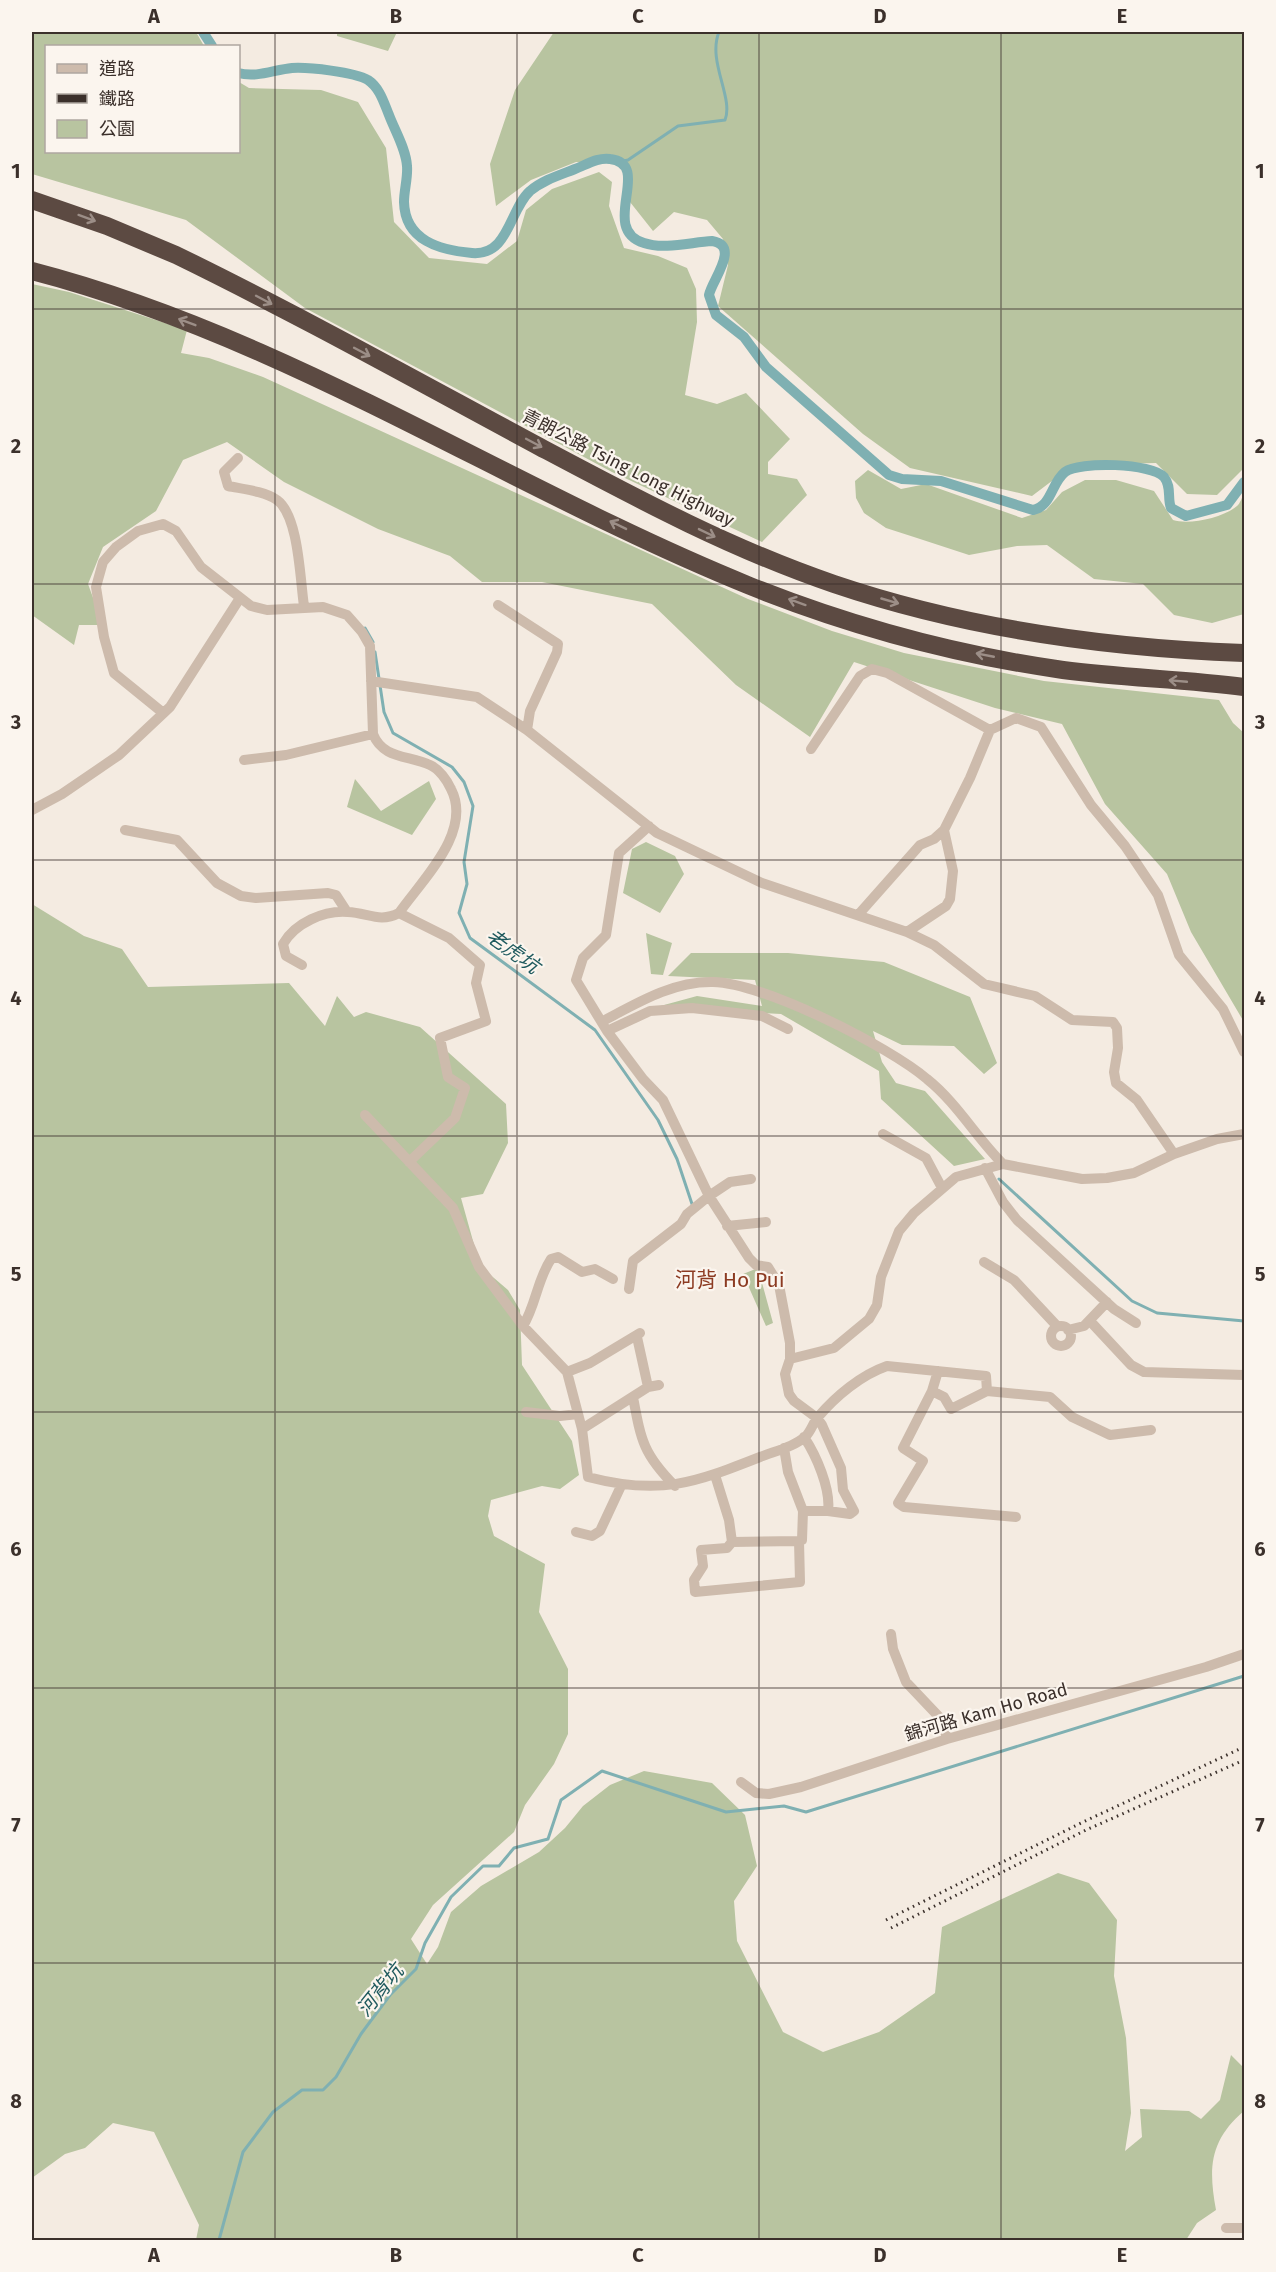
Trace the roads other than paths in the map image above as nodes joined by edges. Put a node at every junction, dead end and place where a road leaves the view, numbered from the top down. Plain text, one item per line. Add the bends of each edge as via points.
1 (32, 200) edge
2 (36, 272) edge
3 (238, 458) dead end
4 (240, 598) junction
5 (498, 605) dead end
6 (304, 606) junction
7 (1245, 653) edge
8 (373, 681) junction
9 (1245, 687) edge
10 (162, 712) junction
11 (527, 730) junction
12 (990, 730) junction
13 (373, 734) junction
14 (811, 749) dead end
15 (244, 760) dead end
16 (32, 810) edge
17 (649, 826) junction
18 (125, 830) dead end
19 (944, 830) junction
20 (348, 912) junction
21 (399, 913) junction
22 (858, 915) junction
23 (907, 932) junction
24 (302, 965) dead end
25 (605, 1026) junction
26 (788, 1029) dead end
27 (1245, 1052) edge
28 (365, 1115) dead end
29 (883, 1134) dead end
30 (1245, 1134) edge
31 (1174, 1154) junction
32 (409, 1162) junction
33 (1003, 1164) junction
34 (985, 1168) junction
35 (751, 1179) dead end
36 (942, 1188) junction
37 (709, 1196) junction
38 (766, 1222) dead end
39 (727, 1226) junction
40 (984, 1262) dead end
41 (613, 1279) dead end
42 (629, 1289) dead end
43 (1107, 1302) junction
44 (1090, 1321) junction
45 (1136, 1323) dead end
46 (523, 1326) junction
47 (790, 1359) junction
48 (938, 1371) junction
49 (567, 1372) junction
50 (1245, 1375) edge
51 (932, 1391) junction
52 (987, 1391) junction
53 (633, 1397) junction
54 (526, 1412) dead end
55 (578, 1414) junction
56 (817, 1418) junction
57 (582, 1429) junction
58 (1150, 1430) dead end
59 (804, 1437) junction
60 (784, 1448) junction
61 (715, 1475) junction
62 (621, 1486) junction
63 (675, 1486) junction
64 (803, 1510) junction
65 (828, 1511) junction
66 (1016, 1517) dead end
67 (576, 1532) dead end
68 (799, 1541) junction
69 (732, 1542) junction
70 (891, 1634) dead end
71 (1245, 1654) edge
72 (947, 1739) junction
73 (741, 1782) dead end
74 (1226, 2228) dead end
75 (1245, 2228) edge

1 -> 7 highway, 青朗公路 Tsing Long Highway via 176,255 662,511 808,575 933,613 1029,633 1155,649
9 -> 2 highway via 1063,670 971,652 831,615 750,586 653,542 233,340 133,302
3 - 6 street via 224,472 228,486 278,501 289,517
4 - 6 street via 267,610
4 - 10 street via 179,695
4 - 10 street via 201,567 168,525 138,531 106,557 96,587 112,668
5 - 11 street via 558,644 530,711
6 - 8 street via 347,615 370,646
8 - 11 street via 477,697
8 - 13 street
10 - 16 street via 119,755
11 - 17 street
12 - 14 street via 887,673 872,669 860,676
12 - 19 street
12 - 27 street via 1016,718 1041,727 1091,805 1158,895 1179,955 1223,1009
13 - 15 street via 286,755
13 - 21 street via 386,752 432,766 446,779 456,798 456,822 446,846
17 - 22 street via 762,883
17 - 25 street via 620,853 606,935 583,958 576,980
18 - 20 street via 177,840 217,884 241,896 328,893 336,895
19 - 22 street via 920,845
19 - 23 street via 953,871 950,899 946,906
20 - 21 street via 377,919
20 - 24 street via 327,915 294,929 282,948 286,956
21 - 32 street via 449,938 480,965 476,983 486,1021 440,1038 448,1077 465,1088 455,1118
22 - 23 street
23 - 31 street via 939,947 984,984 1035,996 1072,1020 1115,1024 1116,1083 1137,1100
25 - 26 street via 650,1011 693,1008 762,1016
25 - 33 street via 679,986 712,982 743,985 833,1023 927,1078
25 - 37 street via 663,1100
28 - 32 street
29 - 36 street via 926,1158
30 - 31 street
31 - 33 street via 1134,1173 1096,1179
32 - 46 street via 453,1208 479,1267
33 - 34 street
34 - 36 street via 956,1177
34 - 43 street via 1002,1202 1017,1220
35 - 37 street via 730,1182
36 - 47 street via 909,1217 895,1237 870,1319 834,1348
37 - 39 street
37 - 42 street via 681,1224 633,1261
38 - 39 street
39 - 47 street via 752,1262 768,1267 776,1276 789,1335
40 - 44 street via 1014,1280 1063,1328 1084,1326
41 - 46 street via 595,1269 582,1272 558,1257 551,1259 539,1278
43 - 44 street
43 - 45 street
44 - 50 street via 1131,1365 1144,1372
46 - 49 street
47 - 56 street via 785,1374 791,1398
48 - 51 street
48 - 52 street via 986,1376
48 - 56 street via 895,1365 877,1369 851,1386
49 - 53 street via 638,1335 654,1386
49 - 55 street
51 - 52 street via 944,1396 951,1409
51 - 66 street via 903,1448 924,1461 898,1503 904,1507
52 - 58 street via 1050,1397 1072,1417 1110,1435
53 - 57 street
53 - 63 street via 650,1460
54 - 55 street
55 - 57 street
56 - 59 street
56 - 65 street via 841,1468 843,1490 854,1511
57 - 62 street via 588,1477
59 - 60 street
59 - 65 street via 828,1500
60 - 61 street
60 - 64 street via 788,1472
61 - 63 street
61 - 69 street
62 - 63 street
62 - 67 street via 600,1531 592,1536
64 - 65 street
64 - 68 street
68 - 69 street
68 - 69 street via 800,1582 695,1592 694,1580 703,1566 701,1550 727,1548
70 - 72 street via 892,1649 906,1682 942,1720
71 - 72 street, 錦河路 Kam Ho Road
72 - 73 street, 錦河路 Kam Ho Road via 783,1791 756,1793
74 - 75 street

